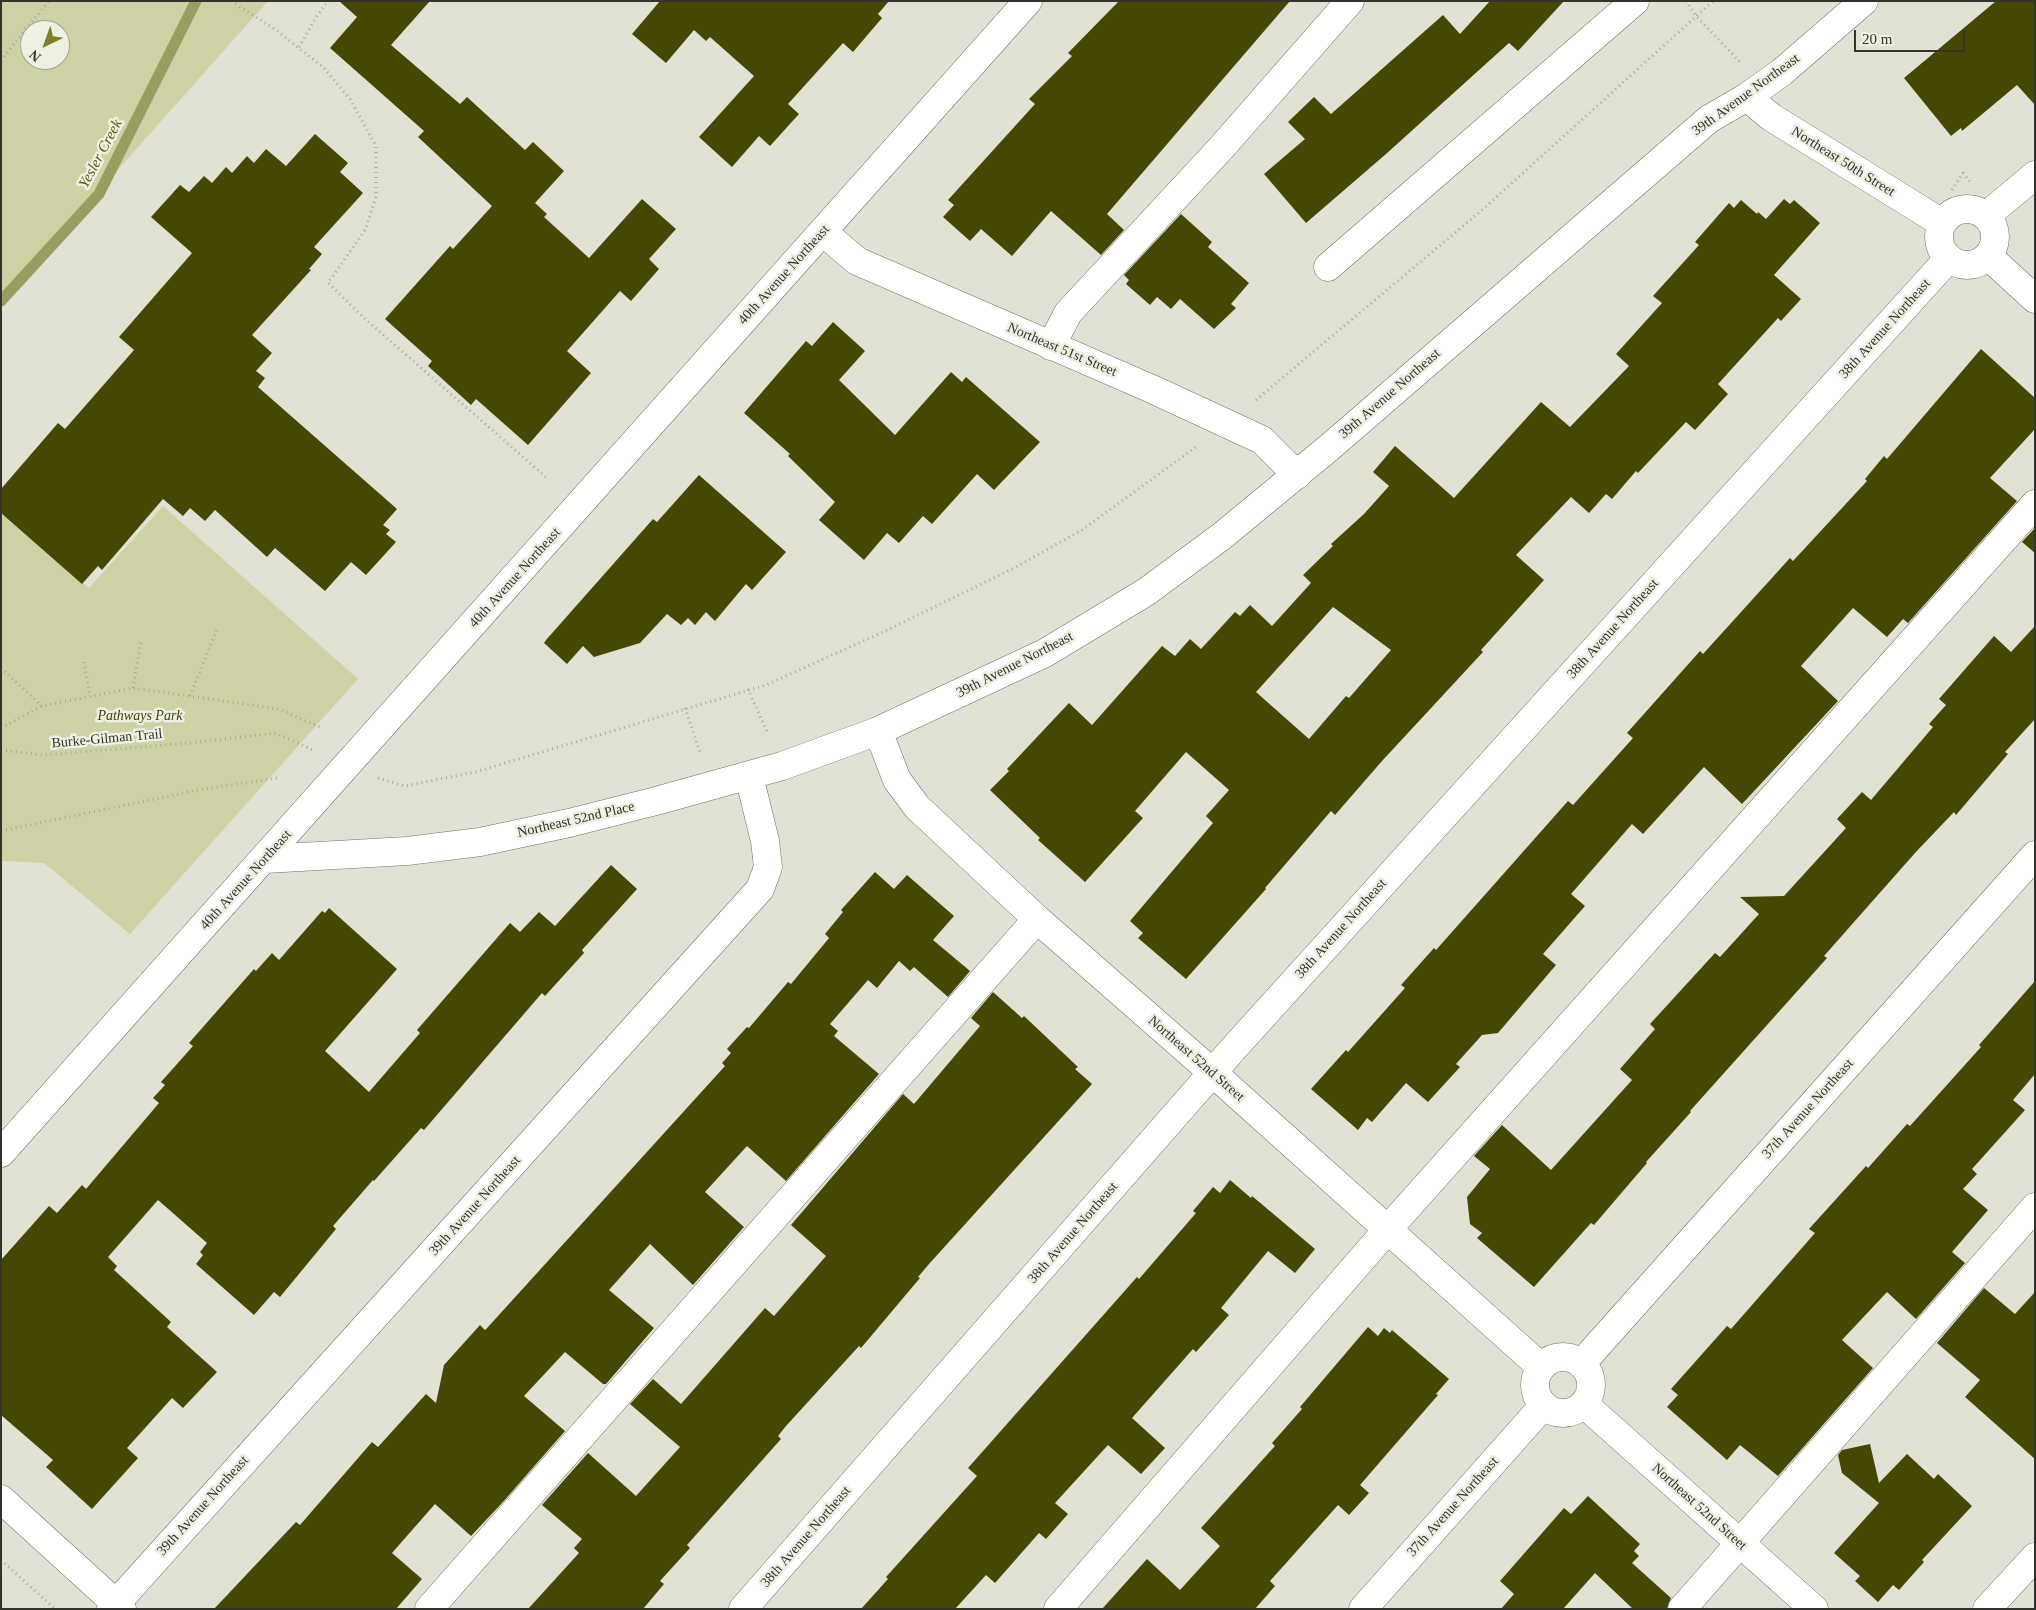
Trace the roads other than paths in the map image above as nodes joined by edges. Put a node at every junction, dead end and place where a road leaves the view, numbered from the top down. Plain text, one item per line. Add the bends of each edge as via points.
1 (1028, 1) edge
2 (1350, 1) edge
3 (1635, 1) edge
4 (1864, 1) edge
5 (1747, 97) junction
6 (2035, 176) edge
7 (1945, 210) junction
8 (1986, 216) junction
9 (823, 232) junction
10 (1988, 256) junction
11 (1949, 258) junction
12 (1328, 267) dead end
13 (2035, 299) edge
14 (1051, 346) junction
15 (1297, 475) junction
16 (2035, 504) edge
17 (878, 731) junction
18 (750, 776) junction
19 (2035, 855) edge
20 (265, 859) junction
21 (1037, 919) junction
22 (1213, 1073) junction
23 (1, 1153) edge
24 (2035, 1208) edge
25 (1388, 1229) junction
26 (1581, 1364) junction
27 (1541, 1367) junction
28 (1584, 1404) junction
29 (1544, 1405) junction
30 (1, 1500) edge
31 (1740, 1543) junction
32 (2035, 1557) edge
33 (116, 1607) edge
34 (429, 1609) edge
35 (743, 1609) edge
36 (1058, 1609) edge
37 (1363, 1609) edge
38 (1682, 1609) edge
39 (1814, 1609) edge
40 (1987, 1609) edge

1 - 9 street, 40th Avenue Northeast
2 - 14 street via 1222,147 1068,313
3 - 12 street
4 - 5 street, 39th Avenue Northeast via 1782,72
5 - 7 street, Northeast 50th Street via 1770,117
5 - 15 street, 39th Avenue Northeast via 1710,119
6 - 8 street
7 - 8 street via 1948,216 1964,209
7 - 11 street via 1939,240 1941,249
8 - 10 street via 1996,239
9 - 14 street, Northeast 51st Street via 856,261
9 - 20 street, 40th Avenue Northeast
10 - 11 street via 1970,265 1961,265
10 - 13 street
11 - 22 street, 38th Avenue Northeast
14 - 15 street, Northeast 51st Street via 1262,440
15 - 17 street, 39th Avenue Northeast via 1146,592 1045,653
16 - 25 street
17 - 18 street, Northeast 52nd Place
17 - 21 street, Northeast 52nd Street via 897,780 916,807
18 - 20 street, Northeast 52nd Place via 569,823 480,842 407,852
18 - 33 street, 39th Avenue Northeast via 768,866 760,889
19 - 26 street, 37th Avenue Northeast
20 - 23 street, 40th Avenue Northeast
21 - 22 street, Northeast 52nd Street
21 - 34 street
22 - 25 street, Northeast 52nd Street
22 - 35 street, 38th Avenue Northeast
24 - 31 street
25 - 27 street, Northeast 52nd Street
25 - 36 street
26 - 27 street via 1564,1357 1555,1358
26 - 28 street via 1591,1381 1591,1390
27 - 29 street via 1534,1385
28 - 29 street via 1564,1414 1554,1413
28 - 31 street, Northeast 52nd Street
29 - 37 street, 37th Avenue Northeast
30 - 33 street
31 - 38 street
31 - 39 street, Northeast 52nd Street
32 - 40 street

